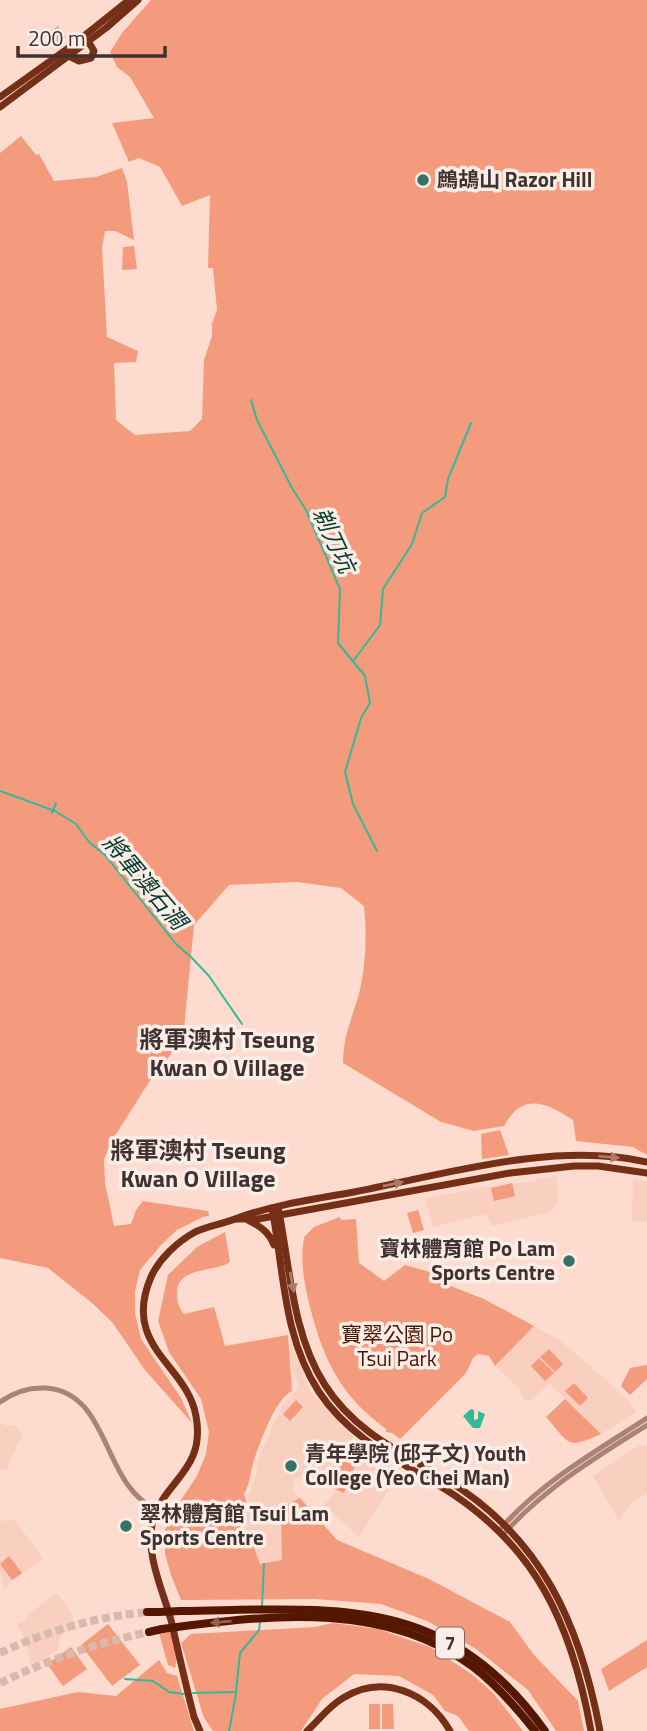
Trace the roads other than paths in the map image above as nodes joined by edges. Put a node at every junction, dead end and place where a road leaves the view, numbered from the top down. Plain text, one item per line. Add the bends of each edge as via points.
1 (129, 0) edge
2 (138, 0) edge
3 (88, 41) junction
4 (74, 44) junction
5 (69, 56) junction
6 (0, 97) edge
7 (0, 107) edge
8 (647, 1163) edge
9 (647, 1173) edge
10 (276, 1212) junction
11 (235, 1219) junction
12 (248, 1220) junction
13 (278, 1256) junction
14 (0, 1402) edge
15 (647, 1418) edge
16 (647, 1425) edge
17 (158, 1510) junction
18 (506, 1527) junction
19 (500, 1534) junction
20 (147, 1612) tunnel mouth
21 (326, 1613) junction
22 (149, 1632) tunnel mouth
23 (200, 1731) edge
24 (307, 1731) edge
25 (450, 1731) edge
26 (535, 1731) edge
27 (545, 1731) edge
28 (591, 1731) edge
29 (600, 1731) edge

1 - 4 main road
2 - 3 main road
3 - 4 main road
3 - 5 main road
3 - 5 main road via 94,51 91,58 79,61
4 - 6 main road
5 - 7 main road
10 -> 8 main road via 543,1157 599,1156
9 - 10 main road via 586,1166 517,1172
10 - 11 main road via 247,1213
10 - 12 main road
10 - 13 main road
10 -> 18 main road via 301,1330 331,1395 373,1436 453,1484
11 - 12 main road
11 - 17 main road via 197,1231 177,1244 156,1269 148,1288 147,1331 192,1402 197,1431 190,1463
12 - 13 main road via 270,1236
13 - 19 main road via 298,1349 332,1410 360,1437 452,1494
14 - 17 street via 19,1391 37,1388 54,1389 76,1399 92,1416 123,1480 136,1497
15 - 18 street via 551,1481
16 - 18 street via 560,1482
17 - 23 main road via 153,1522 153,1559
18 - 19 street
18 - 29 main road via 540,1567 568,1617 587,1670
19 - 28 main road via 533,1573 559,1618 578,1667
20 - 21 highway, 7, bridge
21 -> 22 highway, 7, bridge
21 - 26 highway, 7 via 391,1628 447,1651 488,1679
21 - 27 highway, 7 via 359,1612 397,1620 454,1645 503,1681
24 - 25 main road via 332,1705 374,1687 394,1688 426,1701

